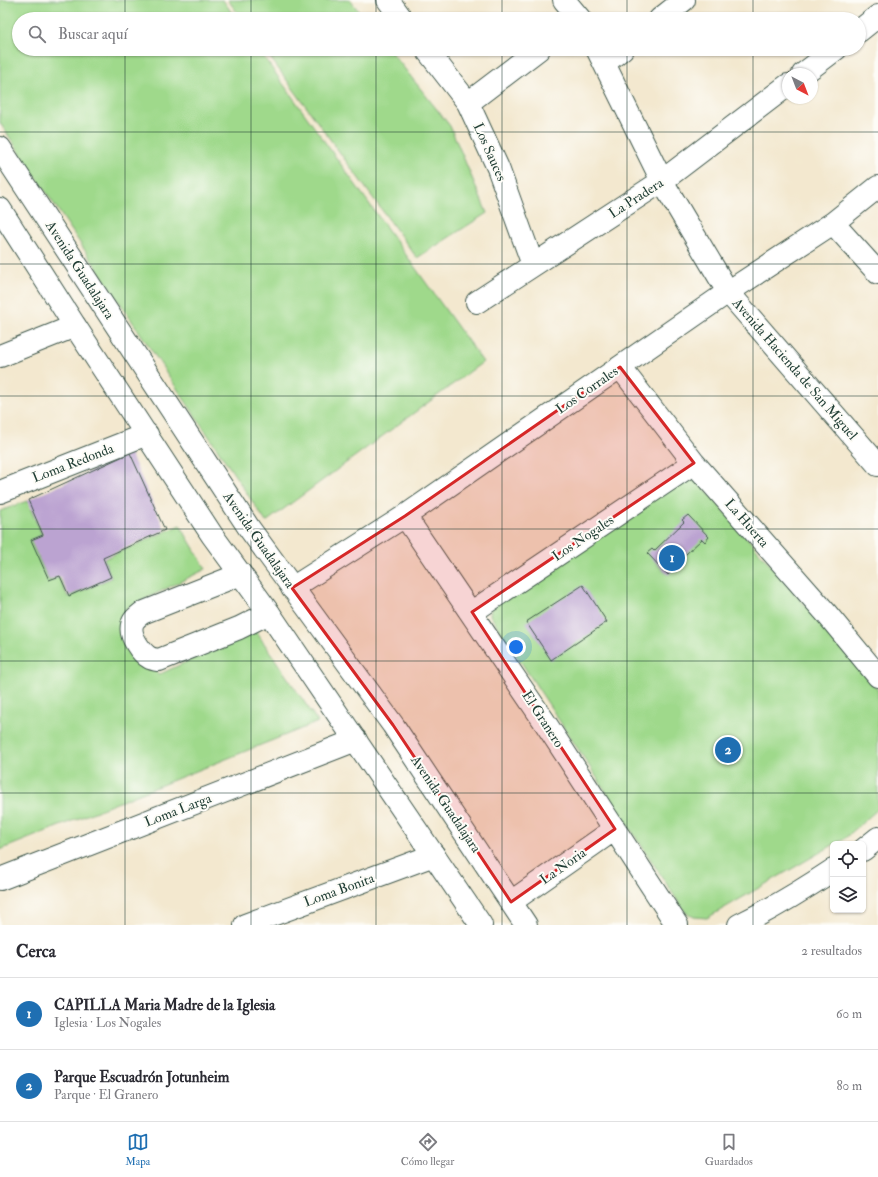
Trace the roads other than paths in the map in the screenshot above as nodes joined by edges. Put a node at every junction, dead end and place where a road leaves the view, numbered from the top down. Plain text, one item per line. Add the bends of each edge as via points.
1 (388, 0) edge
2 (564, 0) edge
3 (684, 0) edge
4 (397, 12) edge
5 (574, 12) edge
6 (669, 12) edge
7 (878, 16) edge
8 (866, 25) edge
9 (431, 56) edge
10 (530, 56) edge
11 (601, 56) edge
12 (827, 56) edge
13 (811, 68) edge
14 (782, 90) edge
15 (468, 103) junction
16 (0, 148) edge
17 (662, 181) junction
18 (878, 186) edge
19 (1, 213) edge
20 (833, 223) junction
21 (533, 265) junction
22 (878, 273) edge
23 (728, 292) junction
24 (477, 302) dead end
25 (74, 326) junction
26 (0, 356) edge
27 (620, 367) junction
28 (146, 434) junction
29 (694, 463) junction
30 (878, 465) edge
31 (0, 492) edge
32 (405, 516) junction
33 (241, 574) junction
34 (292, 588) junction
35 (472, 612) junction
36 (269, 613) junction
37 (878, 676) edge
38 (356, 740) junction
39 (615, 829) junction
40 (878, 838) edge
41 (866, 848) edge
42 (434, 855) junction
43 (830, 872) edge
44 (0, 879) edge
45 (511, 902) junction
46 (245, 925) edge
47 (481, 925) edge
48 (526, 925) edge
49 (677, 925) edge
50 (739, 925) edge

1 - 4 street
2 - 5 street
3 - 6 street
7 - 8 street
9 - 15 street, Los Sauces
10 - 15 street
11 - 17 street, Avenida Hacienda de San Miguel
12 - 13 street
14 - 17 street, La Pradera
15 - 21 street, Los Sauces via 498,168
16 - 34 street, Avenida Guadalajara via 249,528
17 - 21 street, La Pradera
17 - 23 street, Avenida Hacienda de San Miguel
18 - 20 street, Los Corrales
19 - 25 street
20 - 22 street
20 - 23 street, Los Corrales
21 - 24 street, La Pradera
23 - 27 street, Los Corrales
23 - 30 street, Avenida Hacienda de San Miguel
25 - 26 street
25 - 28 street
27 - 29 street, La Huerta
27 - 32 street, Los Corrales
28 - 31 street, Loma Redonda
28 - 33 street via 212,535
29 - 35 street, Los Nogales
29 - 37 street, La Huerta
32 - 34 street, Los Corrales
32 - 35 street, El Granero
33 - 36 street
33 - 36 street via 142,614 134,620 131,627 133,637 144,654 151,659 159,660 239,628
34 - 45 street, Avenida Guadalajara via 393,725
35 - 39 street, El Granero
36 - 38 street
38 - 42 street
38 - 44 street, Loma Larga
39 - 45 street, La Noria
39 - 49 street, El Granero
40 - 41 street
42 - 46 street, Loma Bonita
42 - 47 street
43 - 50 street
45 - 48 street, Avenida Guadalajara

